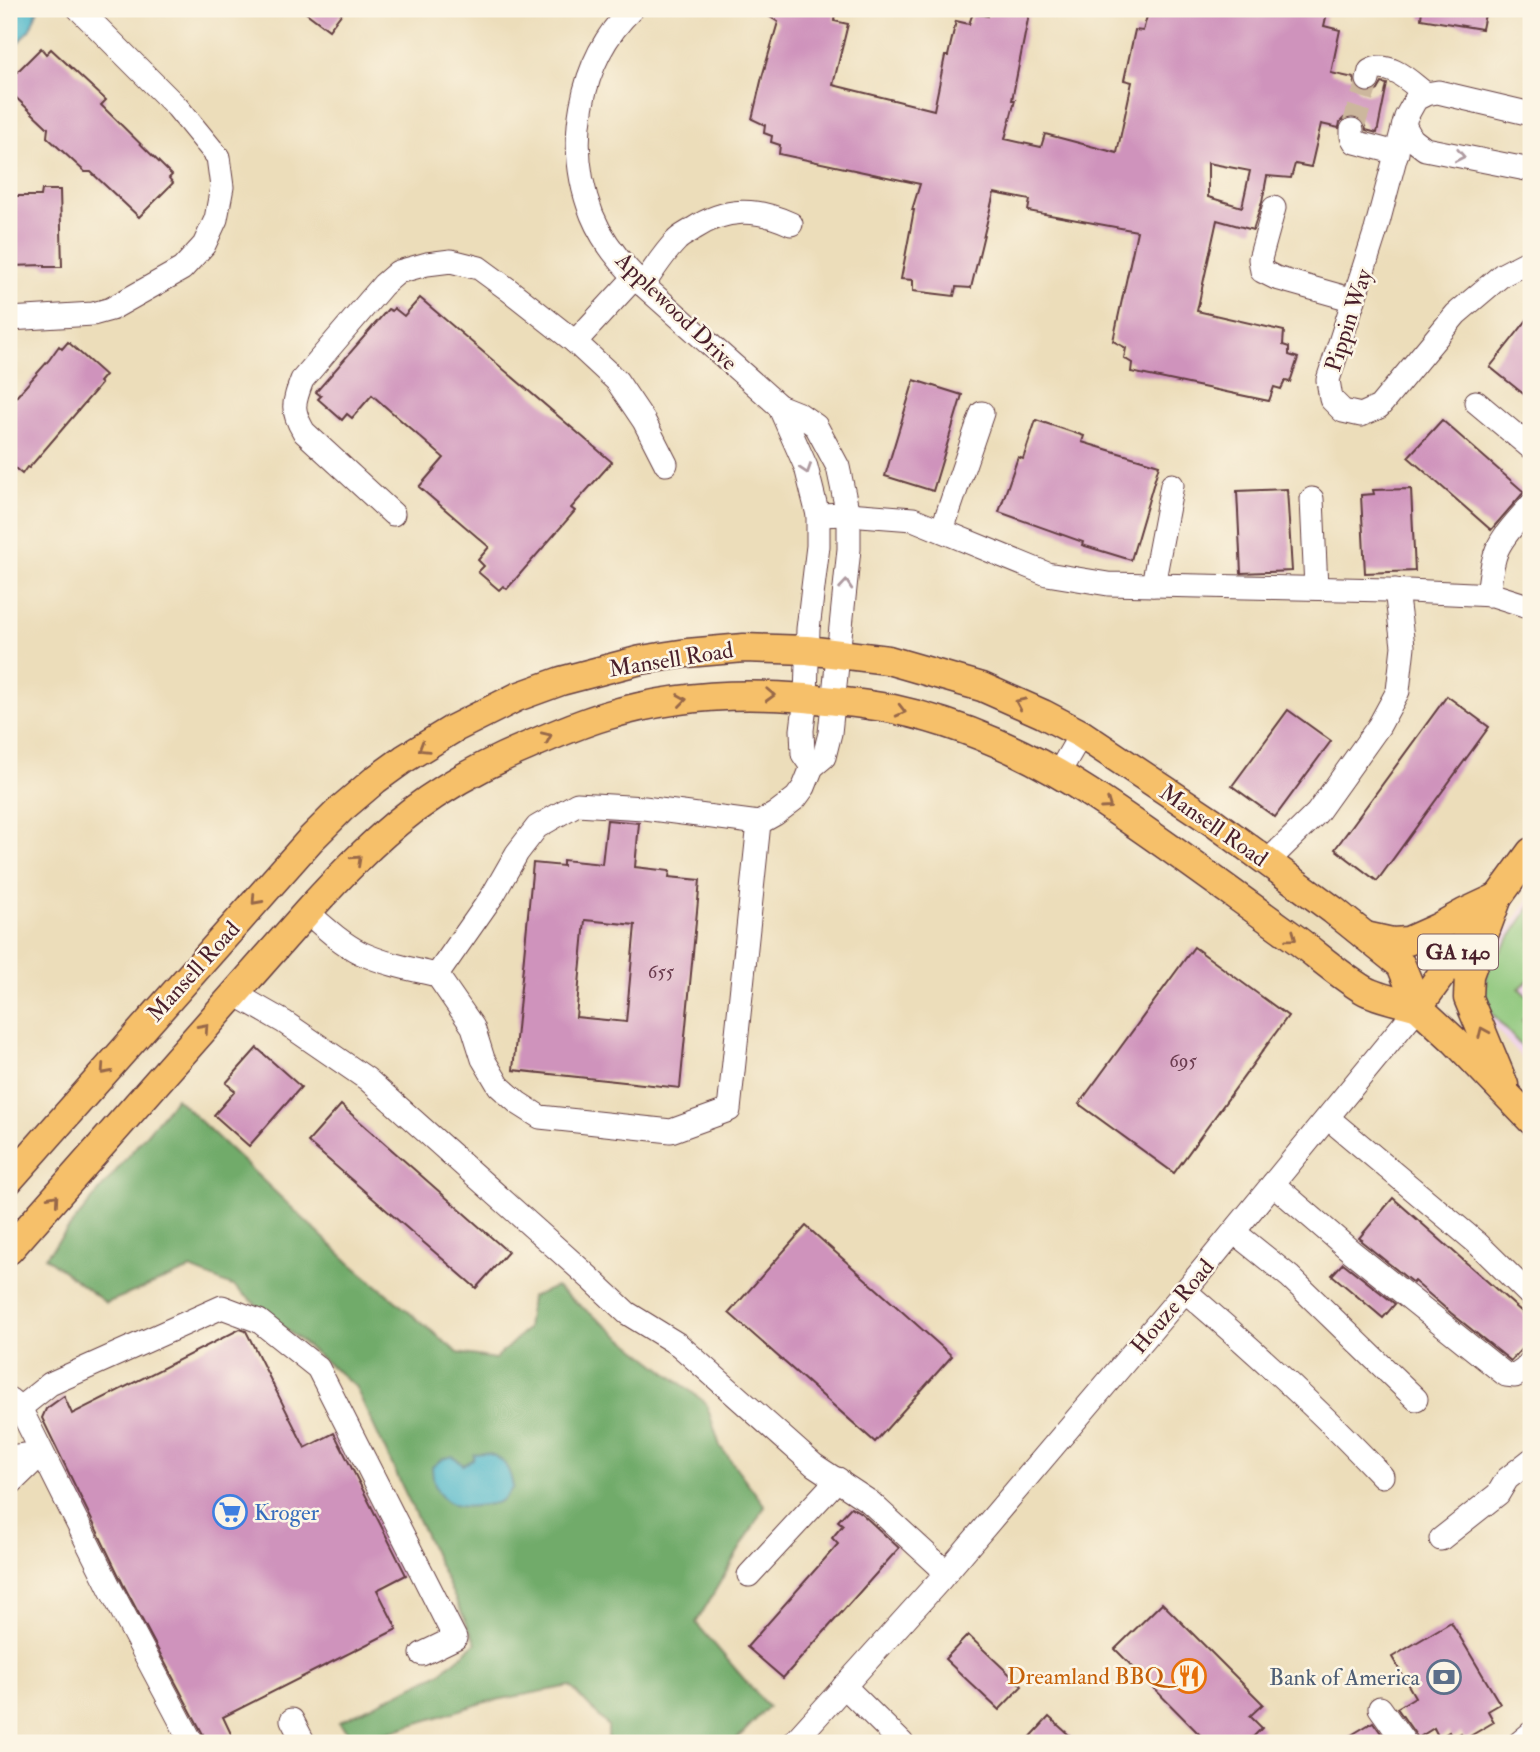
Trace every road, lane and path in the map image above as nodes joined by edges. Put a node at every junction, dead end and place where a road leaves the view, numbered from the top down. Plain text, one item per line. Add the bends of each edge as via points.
1 (79, 9) edge
2 (632, 9) edge
3 (1368, 80) dead end
4 (1426, 94) junction
5 (1531, 114) edge
6 (1404, 125) junction
7 (1352, 130) dead end
8 (1397, 153) junction
9 (1531, 170) edge
10 (1274, 208) dead end
11 (791, 224) dead end
12 (1531, 260) edge
13 (639, 281) junction
14 (1353, 300) junction
15 (9, 319) edge
16 (575, 342) junction
17 (1476, 402) dead end
18 (779, 406) junction
19 (982, 413) dead end
20 (1531, 448) edge
21 (666, 464) dead end
22 (1172, 485) dead end
23 (1312, 499) dead end
24 (1531, 505) edge
25 (393, 514) dead end
26 (848, 514) junction
27 (818, 515) junction
28 (942, 530) junction
29 (1153, 585) junction
30 (1316, 588) junction
31 (1396, 590) junction
32 (1488, 595) junction
33 (1531, 607) edge
34 (807, 650) junction
35 (839, 653) junction
36 (820, 699) junction
37 (483, 714) junction
38 (1082, 734) junction
39 (502, 757) junction
40 (1058, 774) junction
41 (759, 823) junction
42 (1531, 852) edge
43 (1267, 862) junction
44 (1498, 897) junction
45 (307, 912) junction
46 (1365, 936) junction
47 (437, 975) junction
48 (235, 994) junction
49 (1418, 1007) junction
50 (1508, 1096) junction
51 (1328, 1118) junction
52 (1531, 1120) edge
53 (9, 1180) edge
54 (1273, 1184) junction
55 (1234, 1232) junction
56 (9, 1250) edge
57 (1185, 1291) junction
58 (1531, 1296) edge
59 (1531, 1361) edge
60 (1416, 1399) dead end
61 (14, 1403) edge
62 (42, 1453) junction
63 (9, 1457) edge
64 (1531, 1460) edge
65 (1382, 1476) dead end
66 (838, 1479) junction
67 (9, 1485) edge
68 (1440, 1539) dead end
69 (946, 1572) junction
70 (749, 1575) dead end
71 (422, 1654) dead end
72 (844, 1686) junction
73 (1380, 1708) dead end
74 (292, 1720) dead end
75 (1531, 1733) edge
76 (192, 1743) edge
77 (304, 1743) edge
78 (793, 1743) edge
79 (902, 1743) edge
80 (1405, 1743) edge
81 (1519, 1743) edge

1 - 15 street via 177,107 218,157 222,187 216,219 204,245 182,270 111,309
2 - 13 street, Applewood Drive via 596,58 579,124 579,157 593,215 605,239
3 - 4 street via 1370,71 1385,67
4 - 5 street via 1438,92
4 - 6 street, Pippin Way via 1416,99
6 - 8 street, Pippin Way
6 -> 9 street via 1425,149
7 - 8 street via 1355,142
8 - 14 street, Pippin Way
10 - 14 street via 1260,260 1262,271
11 - 13 street via 753,212 707,220 676,240
12 - 14 street, Pippin Way via 1502,275 1456,314 1379,407 1361,415 1343,411 1331,399 1328,380
13 - 16 street
13 - 18 street, Applewood Drive
16 - 21 street via 617,381
16 - 25 street via 479,268 451,261 427,264 398,272 383,285 302,380 295,398 295,417 304,432
17 - 20 street
18 - 26 street, Applewood Drive via 816,426 838,467
18 -> 27 street, Applewood Drive via 806,467
19 - 28 street
22 - 29 street
23 - 30 street
24 - 32 street via 1497,550
26 - 27 street
26 - 28 street via 913,519
35 -> 26 street, Applewood Drive
27 - 34 street, Applewood Drive
28 - 29 street via 1047,574 1108,584
29 - 30 street
30 - 31 street
31 - 32 street
31 - 43 street via 1403,646 1398,691 1379,726 1317,813
32 - 33 street
34 - 35 main road, Mansell Road
34 - 36 street, Applewood Drive
34 - 37 main road, Mansell Road via 744,648 642,660 556,682
35 - 36 street, Applewood Drive
38 -> 35 main road, Mansell Road via 982,687 888,660
39 -> 36 main road, Mansell Road via 568,728 647,706 729,695
36 -> 40 main road, Mansell Road via 941,722
36 - 41 street via 830,733 824,757 796,798
37 - 39 main road
37 -> 53 main road, Mansell Road via 375,780 319,831
38 - 40 street
38 - 43 main road, Mansell Road
45 -> 39 main road, Mansell Road via 346,869 413,810
40 -> 49 main road, Mansell Road via 1180,856 1366,992
41 - 47 street via 577,804 537,827
41 - 47 street via 729,1110 671,1131 540,1117 499,1086 483,1059 473,1027
42 - 44 main road, Houze Road / GA 140
43 - 46 main road, Mansell Road
44 - 46 main road via 1408,941
44 - 49 main road, Houze Road / GA 140
50 -> 44 main road via 1468,998 1469,975
45 - 47 street via 359,952
45 - 48 main road, Mansell Road
46 - 49 main road, Mansell Road via 1401,965
56 -> 48 main road, Mansell Road
48 - 66 street via 367,1079 627,1313 679,1345 814,1465
49 - 50 main road, Mansell Road
49 - 51 street, Houze Road
50 - 52 main road, Mansell Road
51 - 54 street, Houze Road
51 - 58 street via 1477,1243
54 - 55 street, Houze Road
54 - 59 street via 1506,1376 1515,1376
55 - 57 street, Houze Road
55 - 60 street via 1290,1277
57 - 65 street via 1291,1384
57 - 69 street, Houze Road
61 - 62 street
61 - 71 street via 222,1307 259,1321 318,1368 456,1638
62 - 63 street
62 - 67 street
62 - 76 street
64 - 68 street via 1507,1479 1498,1494
66 - 69 street
66 - 70 street
69 - 72 street, Houze Road
72 - 78 street, Houze Road
72 - 79 street
73 - 80 street
74 - 77 street
75 - 81 street

